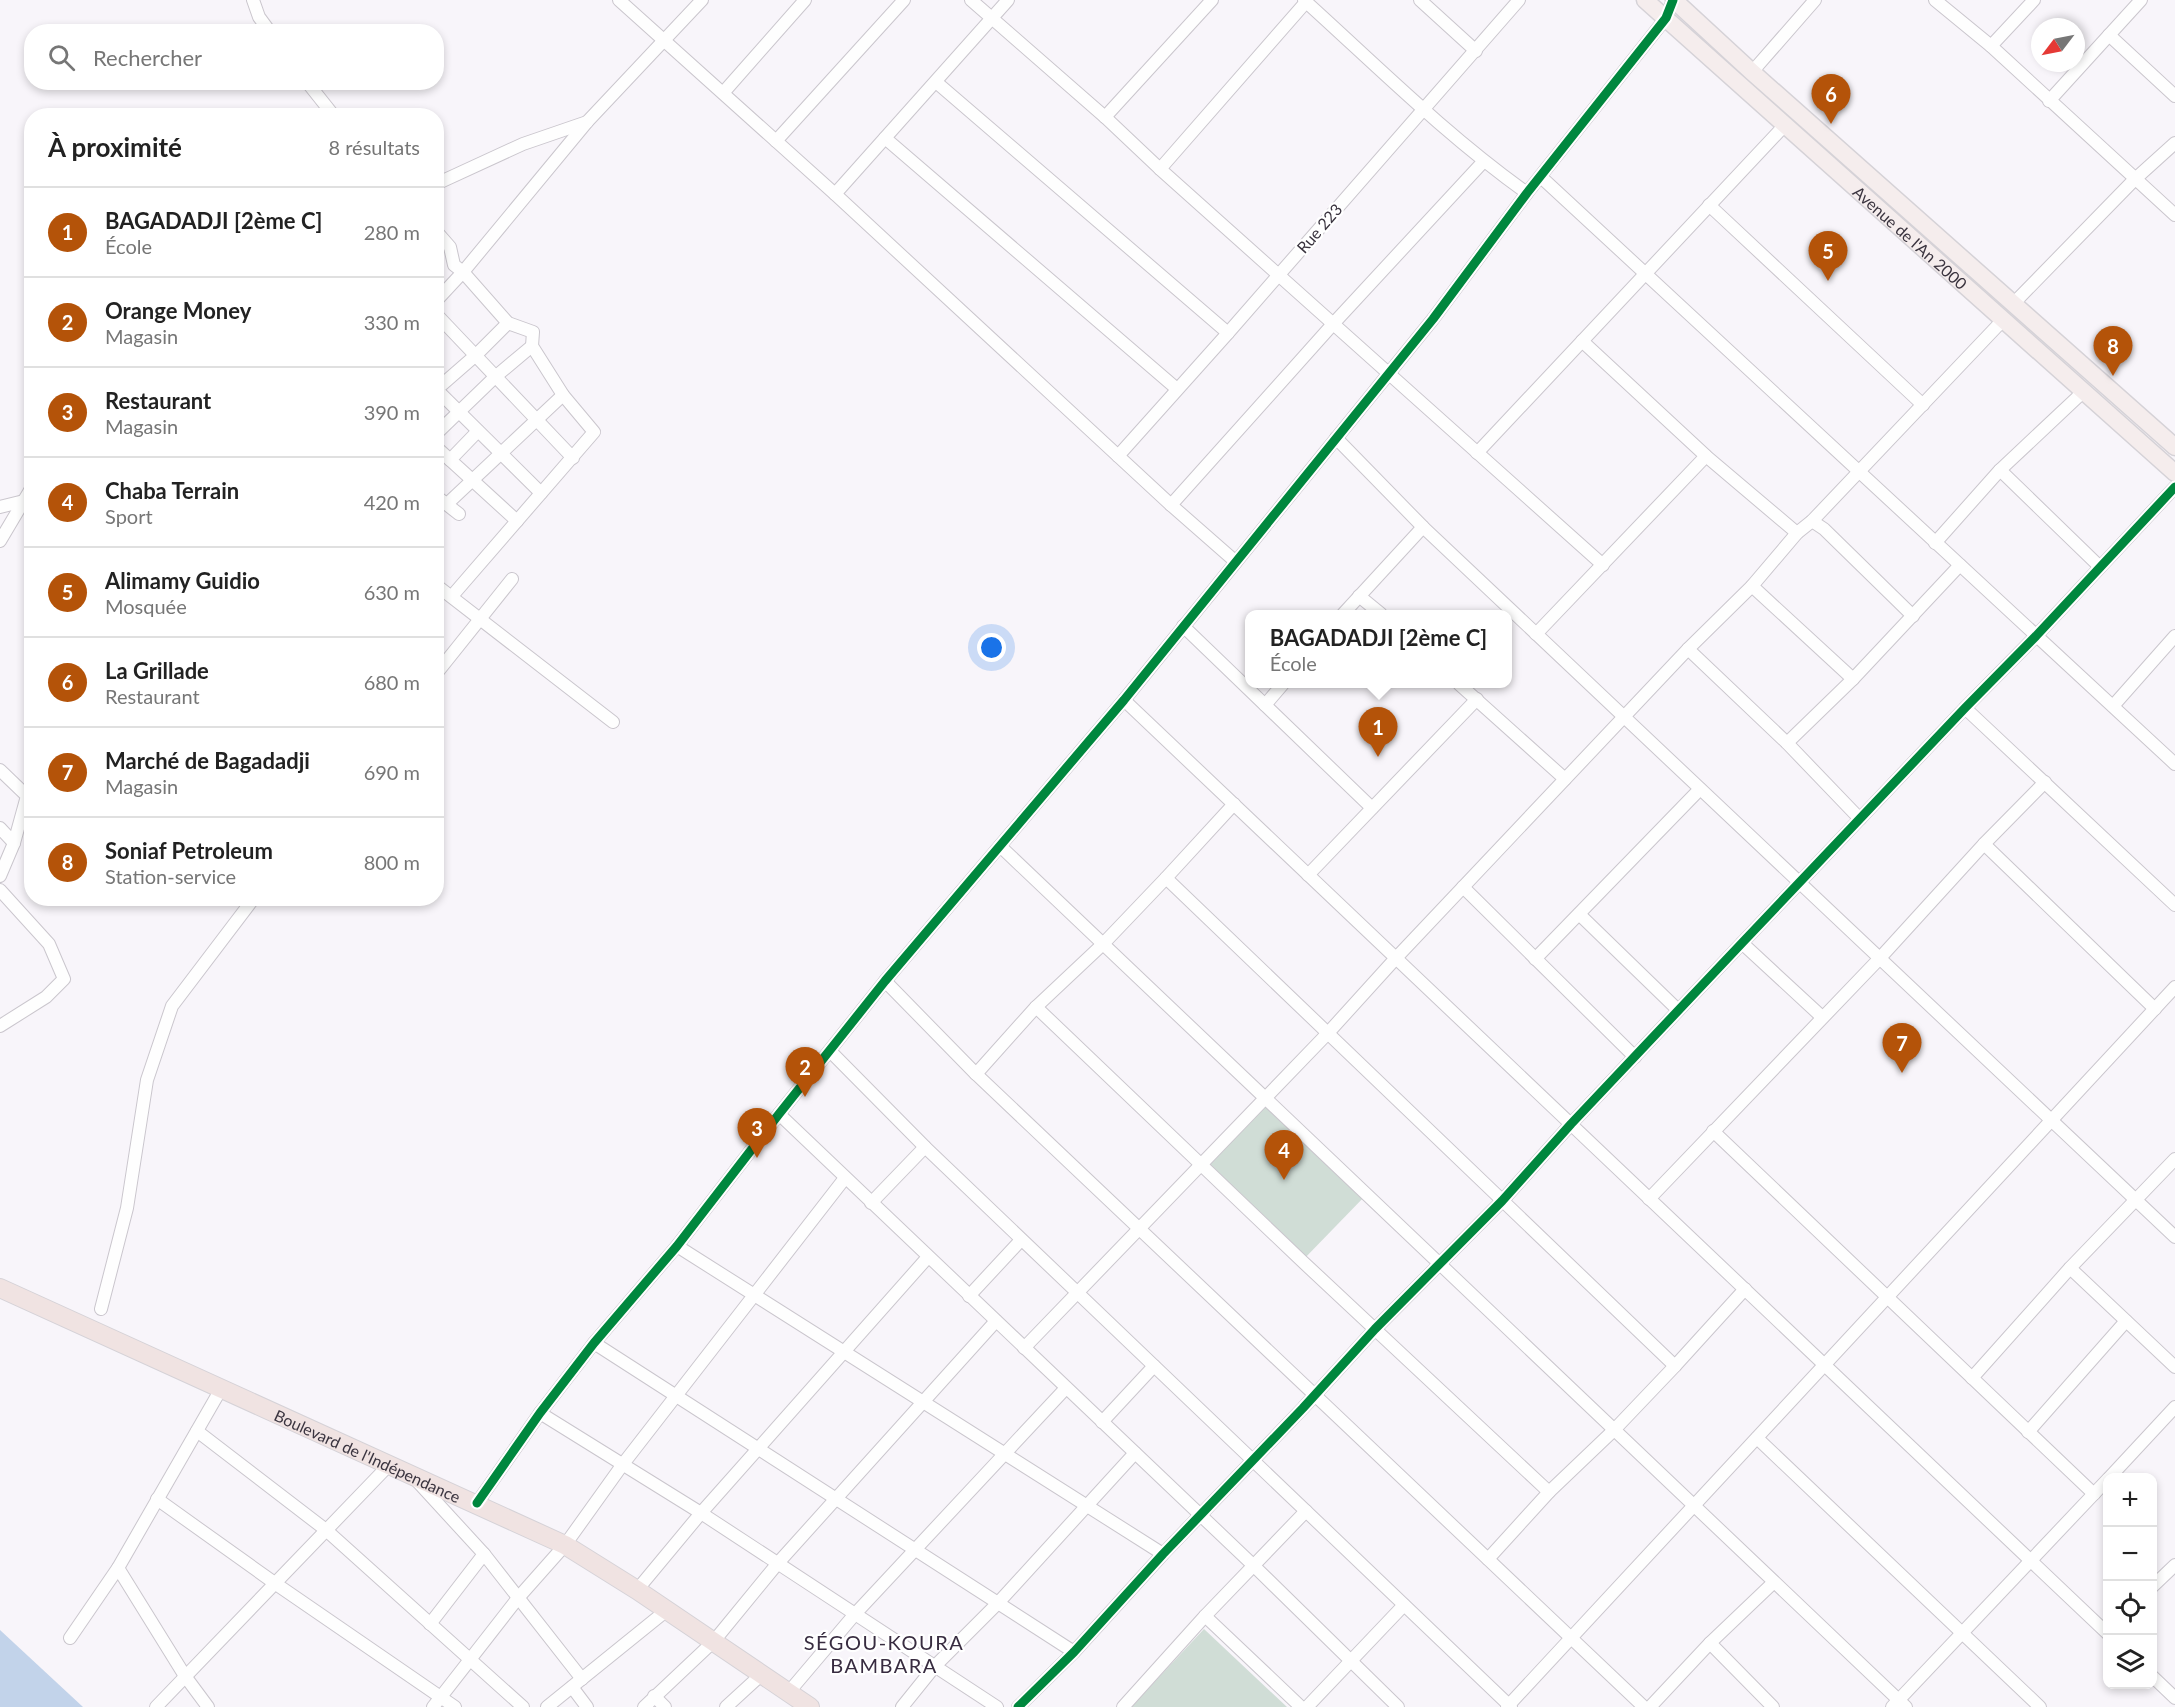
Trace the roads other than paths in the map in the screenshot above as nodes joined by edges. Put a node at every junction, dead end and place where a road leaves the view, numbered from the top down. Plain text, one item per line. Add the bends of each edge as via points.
1 (253, 0) edge
2 (619, 0) edge
3 (702, 0) edge
4 (805, 0) edge
5 (904, 0) edge
6 (971, 0) edge
7 (1008, 0) edge
8 (1212, 0) edge
9 (1420, 0) edge
10 (1519, 0) edge
11 (1645, 0) edge
12 (1674, 0) edge
13 (1815, 0) edge
14 (1935, 0) edge
15 (2034, 0) edge
16 (2141, 0) edge
17 (1305, 1) edge
18 (1666, 18) junction
19 (991, 19) junction
20 (264, 24) edge
21 (2109, 35) junction
22 (664, 40) junction
23 (1991, 46) junction
24 (1476, 51) junction
25 (1752, 72) junction
26 (936, 82) junction
27 (313, 90) edge
28 (723, 93) junction
29 (2175, 96) edge
30 (2049, 101) junction
31 (328, 108) edge
32 (1423, 110) junction
33 (1105, 117) junction
34 (587, 122) junction
35 (1785, 125) junction
36 (885, 138) junction
37 (776, 141) junction
38 (2175, 143) edge
39 (1484, 162) junction
40 (1160, 169) junction
41 (1541, 177) junction
42 (444, 180) edge
43 (2134, 180) junction
44 (1527, 193) junction
45 (835, 194) junction
46 (1709, 205) junction
47 (2175, 215) edge
48 (444, 241) edge
49 (464, 272) junction
50 (1278, 274) junction
51 (1645, 274) junction
52 (444, 293) edge
53 (2014, 303) junction
54 (2003, 320) junction
55 (444, 322) edge
56 (508, 323) junction
57 (1333, 324) junction
58 (1228, 333) junction
59 (1582, 341) junction
60 (532, 346) junction
61 (476, 356) junction
62 (1389, 373) junction
63 (495, 376) junction
64 (444, 383) edge
65 (1177, 389) junction
66 (2083, 392) junction
67 (563, 395) junction
68 (444, 396) edge
69 (1923, 405) junction
70 (459, 412) junction
71 (536, 420) junction
72 (444, 426) edge
73 (478, 431) junction
74 (1336, 438) junction
75 (2175, 447) edge
76 (501, 453) junction
77 (1477, 453) junction
78 (444, 454) edge
79 (1118, 456) junction
80 (1706, 456) junction
81 (573, 458) junction
82 (450, 460) junction
83 (2000, 470) junction
84 (1858, 471) junction
85 (2175, 473) edge
86 (472, 480) junction
87 (2175, 487) edge
88 (542, 493) junction
89 (24, 501) edge
90 (444, 502) edge
91 (447, 504) junction
92 (1171, 505) junction
93 (24, 506) edge
94 (0, 507) edge
95 (459, 514) dead end
96 (518, 521) junction
97 (1812, 521) junction
98 (1423, 527) junction
99 (1797, 533) junction
100 (0, 541) edge
101 (1935, 543) junction
102 (1236, 562) junction
103 (1603, 565) junction
104 (1960, 565) junction
105 (2099, 567) junction
106 (512, 579) dead end
107 (1752, 586) junction
108 (444, 590) edge
109 (452, 596) junction
110 (1359, 596) junction
111 (1347, 610) edge
112 (1375, 610) edge
113 (1511, 610) edge
114 (1512, 611) edge
115 (1913, 616) junction
116 (480, 619) junction
117 (1183, 626) junction
118 (1536, 634) junction
119 (2036, 636) junction
120 (2173, 642) edge
121 (1688, 649) junction
122 (444, 665) edge
123 (1853, 679) junction
124 (1245, 686) edge
125 (1247, 688) edge
126 (1280, 688) edge
127 (1464, 688) edge
128 (1477, 699) junction
129 (1124, 700) junction
130 (1265, 705) junction
131 (2113, 706) junction
132 (1965, 708) junction
133 (1624, 717) junction
134 (613, 722) dead end
135 (1787, 743) junction
136 (2175, 764) edge
137 (0, 771) edge
138 (1565, 778) junction
139 (2045, 782) junction
140 (1700, 789) junction
141 (24, 793) edge
142 (1234, 804) junction
143 (24, 807) edge
144 (1372, 808) junction
145 (1860, 819) junction
146 (0, 828) edge
147 (14, 843) junction
148 (1984, 844) junction
149 (1000, 846) junction
150 (1308, 875) junction
151 (0, 876) edge
152 (1166, 878) junction
153 (1800, 883) junction
154 (1462, 887) junction
155 (0, 890) edge
156 (2175, 905) edge
157 (248, 906) edge
158 (1578, 914) junction
159 (1742, 943) junction
160 (1102, 944) junction
161 (1396, 958) junction
162 (1880, 958) junction
163 (1535, 959) junction
164 (885, 981) junction
165 (2175, 987) edge
166 (1036, 1007) junction
167 (2154, 1009) junction
168 (1678, 1010) junction
169 (1822, 1017) junction
170 (0, 1026) edge
171 (1328, 1033) junction
172 (830, 1051) junction
173 (1635, 1057) junction
174 (976, 1074) junction
175 (1265, 1098) junction
176 (778, 1114) junction
177 (2051, 1121) junction
178 (1571, 1124) junction
179 (1713, 1131) junction
180 (925, 1148) junction
181 (2175, 1159) edge
182 (1201, 1165) junction
183 (845, 1178) junction
184 (1649, 1199) junction
185 (2136, 1200) junction
186 (1503, 1201) junction
187 (871, 1203) junction
188 (1138, 1228) junction
189 (2175, 1237) edge
190 (1022, 1240) junction
191 (677, 1246) junction
192 (928, 1257) junction
193 (1441, 1265) junction
194 (2070, 1268) junction
195 (0, 1288) edge
196 (1745, 1289) junction
197 (1077, 1292) junction
198 (754, 1295) junction
199 (969, 1296) junction
200 (1887, 1298) junction
201 (101, 1309) dead end
202 (996, 1321) junction
203 (2126, 1322) junction
204 (1375, 1329) junction
205 (594, 1343) junction
206 (1024, 1348) junction
207 (844, 1352) junction
208 (1824, 1365) junction
209 (1154, 1366) junction
210 (1675, 1366) junction
211 (2175, 1368) edge
212 (1972, 1378) junction
213 (1066, 1388) junction
214 (221, 1389) junction
215 (1315, 1395) junction
216 (676, 1396) junction
217 (923, 1402) junction
218 (2175, 1407) edge
219 (540, 1413) junction
220 (1102, 1422) junction
221 (1614, 1430) junction
222 (197, 1431) junction
223 (2028, 1432) junction
224 (1757, 1438) junction
225 (758, 1449) junction
226 (1005, 1454) junction
227 (1135, 1454) junction
228 (1253, 1460) junction
229 (623, 1464) junction
230 (389, 1465) junction
231 (2113, 1473) edge
232 (412, 1476) junction
233 (2103, 1484) edge
234 (1549, 1492) junction
235 (2094, 1494) junction
236 (157, 1499) junction
237 (836, 1499) junction
238 (477, 1503) junction
239 (1695, 1504) junction
240 (1086, 1506) junction
241 (1306, 1511) junction
242 (701, 1513) junction
243 (1200, 1515) junction
244 (326, 1530) junction
245 (564, 1545) junction
246 (915, 1550) junction
247 (484, 1554) junction
248 (1163, 1554) junction
249 (1488, 1559) junction
250 (2030, 1560) junction
251 (778, 1563) junction
252 (2175, 1565) edge
253 (1254, 1566) junction
254 (118, 1568) junction
255 (1774, 1582) junction
256 (2157, 1582) edge
257 (276, 1584) junction
258 (637, 1590) junction
259 (518, 1598) junction
260 (998, 1603) junction
261 (1404, 1605) junction
262 (667, 1610) junction
263 (855, 1614) junction
264 (1205, 1616) junction
265 (430, 1624) junction
266 (2103, 1629) edge
267 (1962, 1632) junction
268 (70, 1638) dead end
269 (1571, 1638) junction
270 (714, 1641) junction
271 (1710, 1643) junction
272 (1074, 1652) junction
273 (470, 1659) junction
274 (1352, 1662) junction
275 (934, 1666) junction
276 (762, 1674) junction
277 (186, 1676) junction
278 (2157, 1681) edge
279 (577, 1683) junction
280 (788, 1693) junction
281 (654, 1696) junction
282 (2175, 1698) edge
283 (437, 1702) edge
284 (1899, 1705) edge
285 (1509, 1706) edge
286 (156, 1707) edge
287 (208, 1707) edge
288 (454, 1707) edge
289 (523, 1707) edge
290 (547, 1707) edge
291 (587, 1707) edge
292 (644, 1707) edge
293 (665, 1707) edge
294 (726, 1707) edge
295 (810, 1707) edge
296 (902, 1707) edge
297 (997, 1707) edge
298 (1018, 1707) edge
299 (1123, 1707) edge
300 (1301, 1707) edge
301 (1307, 1707) edge
302 (1398, 1707) edge
303 (1644, 1707) edge
304 (1650, 1707) edge
305 (1773, 1707) edge
306 (2040, 1707) edge

1 - 20 street
2 - 22 street
3 - 22 street
4 - 28 street
5 - 37 street
6 - 19 street
7 - 19 street
8 - 33 street
9 - 24 street
10 - 24 street, Rue 223
11 - 18 main road, Avenue de l'An 2000
12 - 18 street
12 - 25 main road, Avenue de l'An 2000
13 - 25 street
14 - 23 street
15 - 23 street
16 - 21 street
17 - 32 street
17 - 40 street
18 - 35 main road, Avenue de l'An 2000
18 - 41 street
19 - 26 street
19 - 33 street
21 - 29 street
21 - 30 street
22 - 28 street
22 - 34 street
23 - 30 street
24 - 32 street, Rue 223
25 - 53 main road, Avenue de l'An 2000
26 - 36 street
26 - 58 street
27 - 31 street
28 - 37 street
30 - 43 street
32 - 39 street
32 - 50 street, Rue 223
33 - 40 street
34 - 42 street via 523,144
34 - 49 street
35 - 46 street
35 - 54 main road, Avenue de l'An 2000
36 - 45 street
36 - 65 street
37 - 45 street
38 - 43 street
39 - 44 street
39 - 57 street
40 - 50 street
41 - 44 street
41 - 51 street
43 - 47 street
43 - 53 street
44 - 62 street
45 - 79 street
46 - 51 street
46 - 69 street
48 - 49 street via 454,265
49 - 52 street
49 - 56 street
50 - 57 street
50 - 58 street, Rue 223
51 - 59 street
51 - 84 street
53 - 75 main road, Avenue de l'An 2000
54 - 66 main road, Avenue de l'An 2000
54 - 69 street
55 - 61 street
56 - 60 street via 532,332
56 - 61 street
57 - 62 street
57 - 92 street
58 - 65 street, Rue 223
59 - 77 street
59 - 80 street
60 - 63 street
60 - 67 street
61 - 63 street
61 - 64 street
62 - 74 street
62 - 77 street
63 - 70 street
63 - 71 street
65 - 79 street, Rue 223
66 - 83 street
66 - 85 main road, Avenue de l'An 2000
67 - 71 street
67 - 81 street via 594,432
68 - 70 street
69 - 84 street
70 - 72 street
70 - 73 street
71 - 76 street
71 - 81 street
73 - 76 street
73 - 82 street
74 - 98 street
74 - 102 street
76 - 86 street
76 - 88 street
77 - 103 street
78 - 82 street
79 - 92 street
80 - 99 street
80 - 103 street
81 - 88 street
82 - 86 street
83 - 101 street
83 - 105 street
84 - 97 street
84 - 101 street
86 - 91 street
86 - 96 street
87 - 105 street
88 - 96 street
89 - 94 street
90 - 91 street
91 - 95 street
92 - 102 street
93 - 100 street
96 - 109 street
97 - 99 street
97 - 115 street
98 - 110 street
98 - 113 street
99 - 107 street
101 - 104 street
102 - 117 street
103 - 118 street
104 - 115 street
104 - 119 street
105 - 119 street
106 - 116 street
107 - 121 street
107 - 123 street
108 - 109 street
109 - 116 street
110 - 111 street
110 - 112 street
114 - 118 street
115 - 123 street
116 - 122 street
116 - 134 street
117 - 124 street
117 - 129 street
118 - 133 street
119 - 131 street
119 - 132 street
120 - 131 street
121 - 133 street
121 - 135 street
123 - 135 street
125 - 130 street
126 - 130 street
127 - 128 street
128 - 138 street
128 - 144 street
129 - 142 street
129 - 149 street
130 - 144 street
131 - 136 street
132 - 139 street
132 - 145 street
133 - 138 street
133 - 140 street
135 - 145 street
137 - 141 street
138 - 154 street
139 - 148 street
139 - 156 street
140 - 153 street
140 - 158 street
142 - 150 street
142 - 152 street
143 - 147 street
144 - 150 street
145 - 153 street
146 - 147 street
147 - 151 street
148 - 162 street
148 - 167 street
149 - 160 street
149 - 164 street
150 - 161 street
152 - 160 street
152 - 171 street
153 - 159 street
153 - 162 street
154 - 161 street
154 - 163 street
155 - 170 street via 50,944 64,979 46,997
157 - 201 street via 172,1006 147,1080 127,1208
158 - 163 street
158 - 168 street
159 - 168 street
159 - 169 street
160 - 166 street
160 - 175 street
161 - 171 street
161 - 178 street
162 - 169 street
162 - 177 street
163 - 173 street
164 - 172 street
164 - 174 street
165 - 167 street
166 - 174 street
166 - 182 street
167 - 177 street
168 - 173 street
169 - 179 street
171 - 175 street
171 - 186 street
172 - 176 street
172 - 180 street
173 - 178 street
174 - 188 street
175 - 182 street
175 - 193 street
176 - 183 street
176 - 191 street
177 - 185 street
177 - 200 street
178 - 184 street
178 - 186 street
179 - 184 street
179 - 200 street
180 - 187 street
180 - 190 street
181 - 185 street
182 - 188 street
182 - 204 street
183 - 187 street
183 - 198 street
184 - 196 street
185 - 189 street
185 - 194 street
186 - 193 street
186 - 210 street
187 - 192 street
188 - 197 street
188 - 215 street
190 - 197 street
190 - 199 street
191 - 198 street
191 - 205 street
192 - 199 street
192 - 207 street
193 - 204 street
193 - 221 street
194 - 203 street
194 - 212 street
195 - 214 highway, Boulevard de l'Indépendance
196 - 208 street
196 - 210 street
197 - 206 street
197 - 209 street
198 - 207 street
198 - 216 street
199 - 202 street
200 - 208 street
200 - 212 street
202 - 206 street
202 - 217 street
203 - 211 street
203 - 223 street
204 - 215 street
204 - 234 street
205 - 216 street
205 - 219 street
206 - 213 street
207 - 217 street
207 - 225 street
208 - 224 street
208 - 250 street
209 - 220 street
209 - 228 street
210 - 221 street
212 - 223 street
213 - 220 street
213 - 226 street
214 - 222 street
214 - 230 highway, Boulevard de l'Indépendance
215 - 228 street
215 - 249 street
216 - 225 street
216 - 229 street
217 - 226 street
217 - 237 street
218 - 231 street
219 - 229 street
219 - 238 street
220 - 227 street
221 - 234 street
221 - 239 street
222 - 236 street
222 - 244 street
223 - 235 street
224 - 239 street
224 - 267 street
225 - 237 street
225 - 242 street
226 - 240 street
226 - 246 street
227 - 240 street
227 - 243 street
228 - 241 street
228 - 243 street
229 - 242 street
229 - 245 street
230 - 232 highway, Boulevard de l'Indépendance
230 - 244 street
232 - 238 highway, Boulevard de l'Indépendance
232 - 247 street
233 - 235 street
234 - 249 street
235 - 250 street
236 - 254 street
236 - 257 street
237 - 246 street
237 - 251 street
238 - 245 highway, Boulevard de l'Indépendance
239 - 255 street
239 - 269 street
240 - 248 street
240 - 260 street
241 - 253 street
241 - 261 street
242 - 251 street
242 - 258 street
243 - 248 street
243 - 253 street
244 - 257 street
244 - 265 street
245 - 258 highway, Boulevard de l'Indépendance
245 - 259 street
246 - 260 street
246 - 263 street
247 - 259 street
247 - 265 street
248 - 272 street
249 - 269 street
250 - 266 street
250 - 267 street
251 - 263 street
251 - 270 street
252 - 256 street
253 - 264 street
253 - 274 street
254 - 268 street
254 - 277 street
255 - 271 street
255 - 284 street
257 - 277 street
257 - 283 street
258 - 262 highway, Boulevard de l'Indépendance
259 - 273 street
259 - 279 street
260 - 272 street
260 - 275 street
261 - 274 street
261 - 285 street
262 - 270 highway, Boulevard de l'Indépendance
262 - 279 street
263 - 275 street
263 - 280 street
264 - 299 street
264 - 300 street
265 - 273 street
267 - 284 street
267 - 306 street
269 - 285 street
269 - 303 street
270 - 276 highway, Boulevard de l'Indépendance
270 - 281 street
271 - 304 street
271 - 305 street
272 - 298 street
273 - 283 street
273 - 289 street
274 - 301 street
274 - 302 street
275 - 296 street
275 - 297 street
276 - 280 highway, Boulevard de l'Indépendance
276 - 294 street
277 - 286 street
277 - 287 street
278 - 282 street
279 - 290 street
279 - 291 street
280 - 295 highway, Boulevard de l'Indépendance
281 - 292 street
281 - 293 street
283 - 288 street

